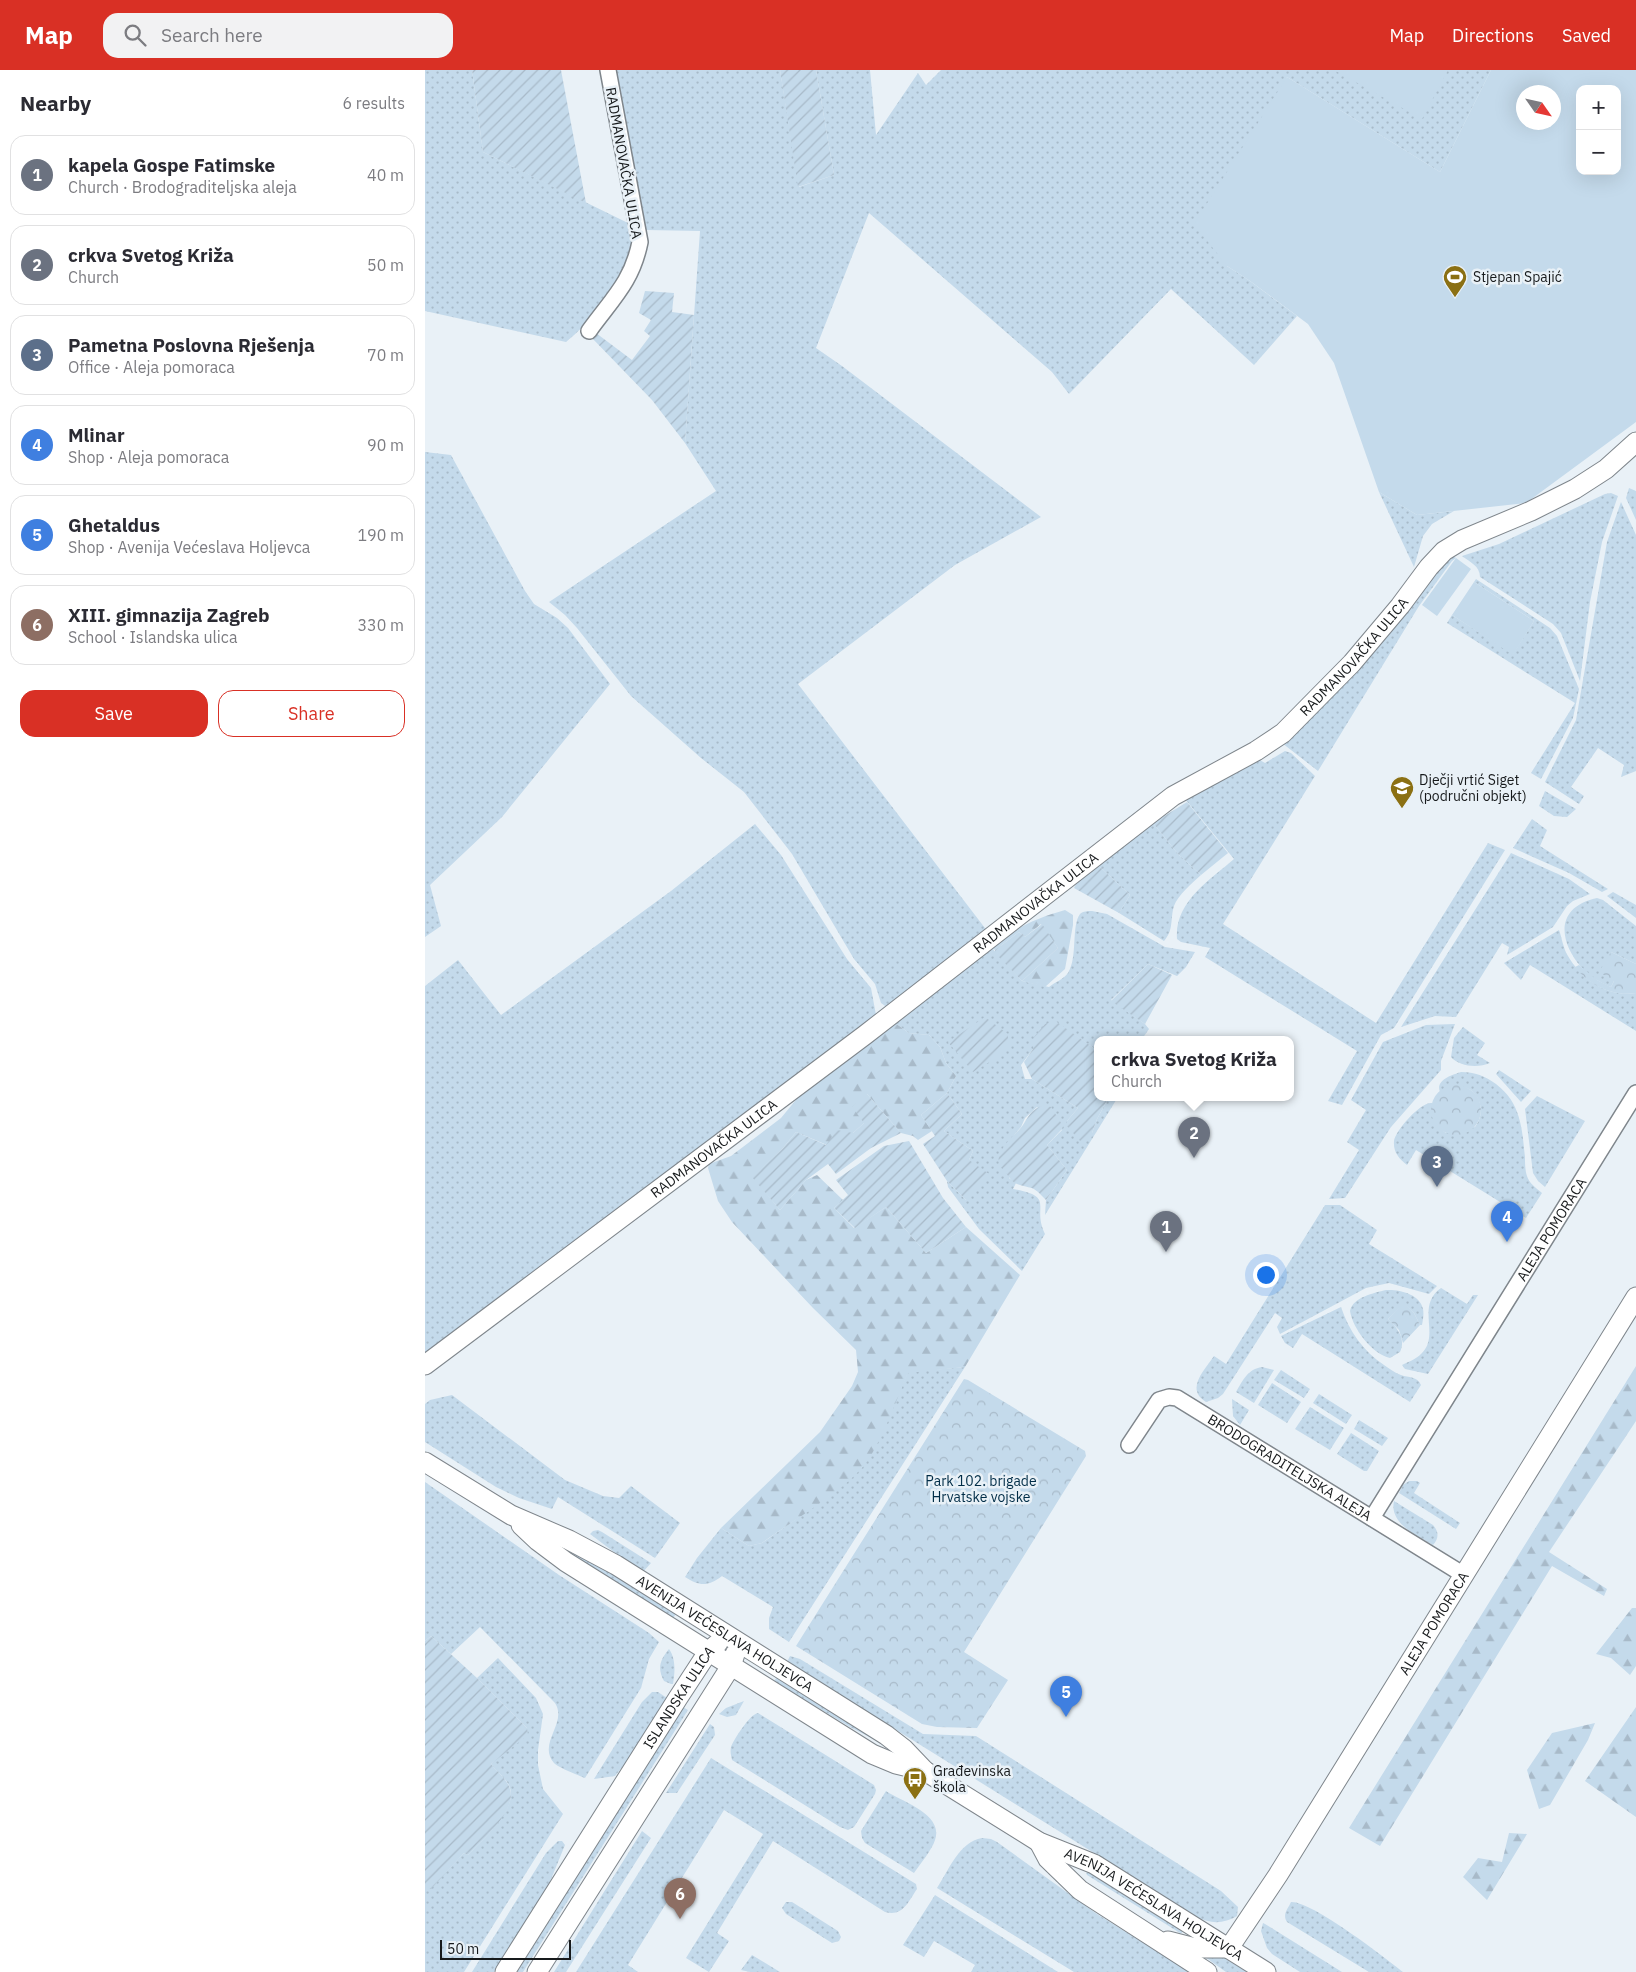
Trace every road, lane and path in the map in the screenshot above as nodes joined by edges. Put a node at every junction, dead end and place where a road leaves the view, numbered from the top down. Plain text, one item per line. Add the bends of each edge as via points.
1 (608, 70) edge
2 (589, 331) dead end
3 (1636, 442) edge
4 (1636, 1093) edge
5 (1636, 1297) edge
6 (425, 1365) edge
7 (1129, 1445) dead end
8 (425, 1462) edge
9 (511, 1515) junction
10 (1371, 1518) junction
11 (1464, 1574) junction
12 (733, 1638) junction
13 (708, 1652) junction
14 (731, 1666) junction
15 (925, 1771) junction
16 (1039, 1842) junction
17 (1143, 1932) junction
18 (1229, 1948) junction
19 (505, 1972) edge
20 (537, 1972) edge
21 (1207, 1972) edge
22 (1266, 1972) edge

1 - 2 street, RADMANOVAČKA ULICA via 640,242 636,262 625,284
3 - 6 street, RADMANOVAČKA ULICA via 1606,469 1575,489 1444,551 1352,664 1283,734 1166,801 865,1035
4 - 10 street, ALEJA POMORACA
5 - 11 street, ALEJA POMORACA
7 - 10 street, BRODOGRADITELJSKA ALEJA via 1155,1404 1174,1397
8 - 9 street, AVENIJA VEĆESLAVA HOLJEVCA
9 - 12 street, AVENIJA VEĆESLAVA HOLJEVCA via 601,1557
9 - 13 street, AVENIJA VEĆESLAVA HOLJEVCA via 566,1562
10 - 11 street, BRODOGRADITELJSKA ALEJA
11 - 18 street, ALEJA POMORACA via 1278,1875
12 - 13 street, ISLANDSKA ULICA via 722,1640
12 - 14 street, ISLANDSKA ULICA via 735,1650
12 - 15 street, AVENIJA VEĆESLAVA HOLJEVCA via 886,1735
13 - 14 street, AVENIJA VEĆESLAVA HOLJEVCA
13 - 19 street, ISLANDSKA ULICA
14 - 15 street, AVENIJA VEĆESLAVA HOLJEVCA via 872,1754
14 - 20 street, ISLANDSKA ULICA
15 - 16 street, AVENIJA VEĆESLAVA HOLJEVCA
16 - 17 street, AVENIJA VEĆESLAVA HOLJEVCA via 1059,1872
16 - 18 street, AVENIJA VEĆESLAVA HOLJEVCA via 1094,1864
17 - 18 street via 1179,1945 1211,1950
17 - 21 street, AVENIJA VEĆESLAVA HOLJEVCA
18 - 22 street, AVENIJA VEĆESLAVA HOLJEVCA

